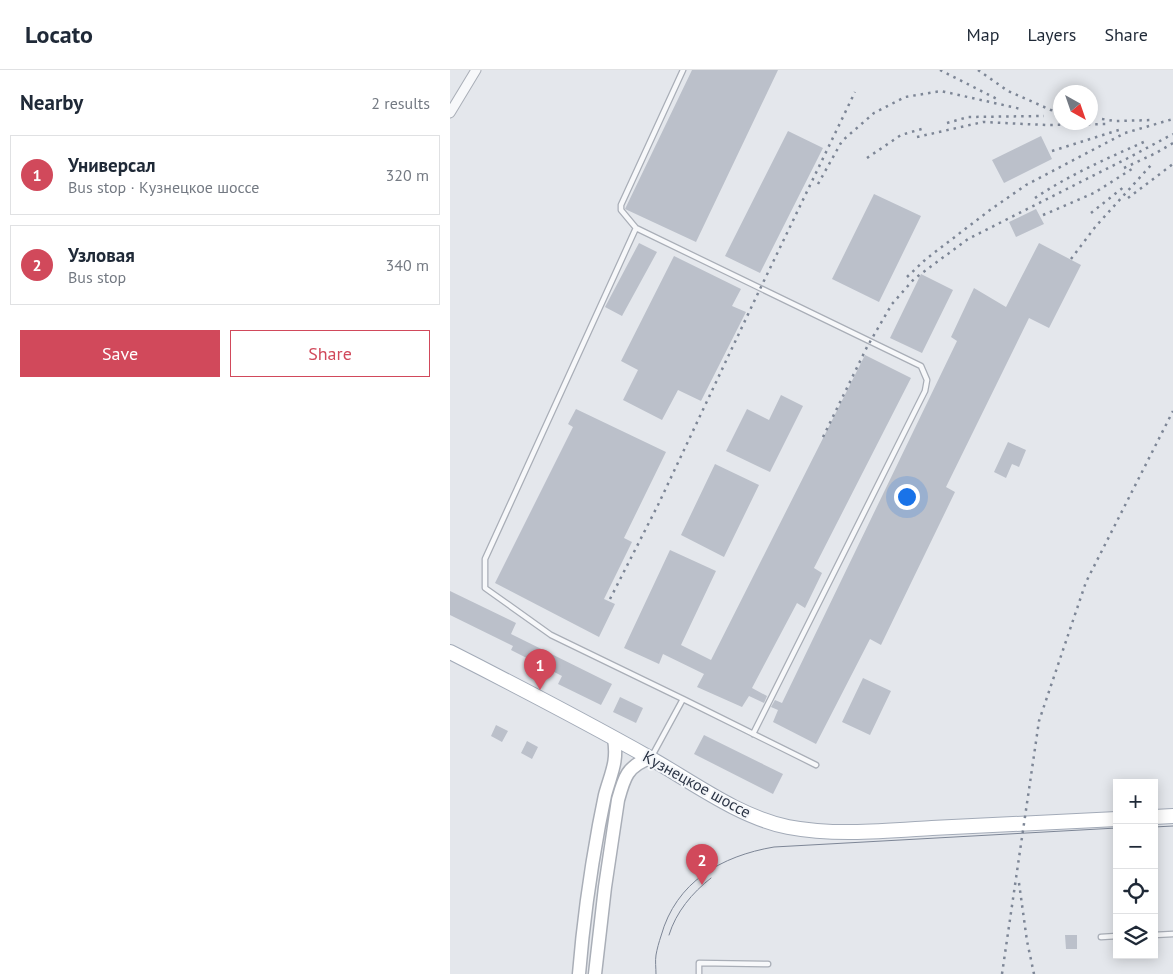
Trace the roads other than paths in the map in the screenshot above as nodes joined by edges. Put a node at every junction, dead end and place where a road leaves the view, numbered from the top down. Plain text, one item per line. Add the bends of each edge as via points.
1 (476, 70) edge
2 (683, 70) edge
3 (450, 113) edge
4 (636, 228) junction
5 (450, 652) edge
6 (683, 699) junction
7 (753, 734) junction
8 (614, 739) junction
9 (650, 758) junction
10 (816, 765) dead end
11 (1173, 816) edge
12 (1158, 817) edge
13 (1113, 819) edge
14 (1173, 934) edge
15 (1158, 935) edge
16 (1113, 936) edge
17 (1101, 937) dead end
18 (768, 964) dead end
19 (579, 974) edge
20 (595, 974) edge
21 (699, 974) edge

1 - 3 street
2 - 4 lane via 621,205 621,210
4 - 6 lane via 485,559 486,588 550,635
4 - 7 lane via 921,366 927,380 925,391
5 - 8 main road, Кузнецкое шоссе
6 - 7 lane
6 - 9 lane
7 - 10 lane
8 - 9 main road, Кузнецкое шоссе
8 - 19 main road via 616,758 605,797 589,883
9 - 13 main road, Кузнецкое шоссе via 725,802 788,827 849,832
9 - 20 main road via 630,770 618,800
11 - 12 main road
14 - 15 lane
16 - 17 lane
18 - 21 lane via 699,963

